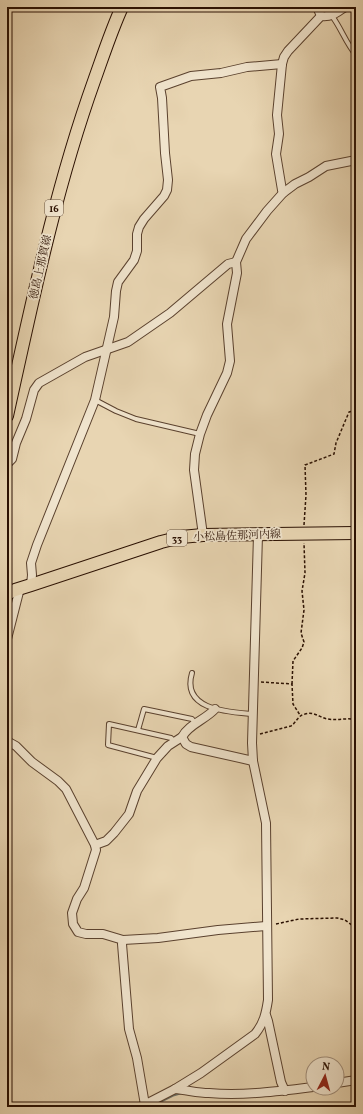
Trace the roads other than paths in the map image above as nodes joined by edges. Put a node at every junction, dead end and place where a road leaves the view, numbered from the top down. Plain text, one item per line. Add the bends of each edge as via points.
1 (122, 7) edge
2 (317, 7) edge
3 (345, 7) edge
4 (321, 16) junction
5 (332, 16) junction
6 (356, 56) edge
7 (282, 64) junction
8 (356, 160) edge
9 (283, 194) junction
10 (236, 262) junction
11 (107, 350) junction
12 (95, 400) junction
13 (7, 416) edge
14 (200, 434) junction
15 (7, 464) edge
16 (356, 533) edge
17 (203, 535) junction
18 (258, 535) junction
19 (25, 586) junction
20 (7, 594) edge
21 (7, 639) edge
22 (192, 673) dead end
23 (215, 709) junction
24 (252, 714) junction
25 (195, 723) junction
26 (138, 730) junction
27 (178, 739) junction
28 (7, 741) edge
29 (157, 758) junction
30 (253, 761) junction
31 (95, 845) junction
32 (266, 926) junction
33 (123, 940) junction
34 (266, 1015) junction
35 (356, 1080) edge
36 (345, 1082) edge
37 (305, 1088) edge
38 (176, 1089) junction
39 (285, 1090) junction
40 (143, 1106) edge

1 - 13 main road, 徳島上那賀線 / 16 via 86,102 57,198
2 - 4 street
3 - 5 street
4 - 5 street
4 - 7 street via 288,51
5 - 6 lane
7 - 9 street via 276,154
7 - 11 street via 191,76 160,87 167,190 139,227 134,260 118,282
8 - 9 street via 326,166
9 - 10 street via 246,239
10 - 11 street via 228,264 145,331 128,342
10 - 14 street via 227,324 230,361
11 - 12 street
11 - 15 street via 85,357 39,383 34,390 12,459
12 - 14 lane via 136,419
12 - 19 street via 37,546 31,563 32,576
14 - 17 street via 194,470
16 - 18 main road, 小松島佐那河内線 / 33
17 - 18 main road, 小松島佐那河内線 / 33
17 - 19 main road, 小松島佐那河内線 / 33 via 162,542
18 - 24 street
19 - 20 main road, 小松島佐那河内線 / 33
19 - 21 street via 13,613
22 - 23 lane via 192,695
23 - 24 lane
23 - 25 street
24 - 30 street
25 - 26 lane via 192,719 144,708
25 - 27 street
26 - 27 lane
26 - 29 lane via 109,724 108,745
27 - 29 street
27 - 30 street via 191,747
28 - 31 street via 66,789
29 - 31 street via 137,791 129,814 106,841
30 - 32 street via 266,823
31 - 33 street via 96,850 84,888 76,899 72,913 73,924 78,932 103,934
32 - 33 street
32 - 34 street
33 - 40 street via 129,1029 137,1058
34 - 38 street via 255,1034
34 - 39 street
35 - 36 street
37 - 39 street
38 - 39 street via 226,1094
38 - 40 street

